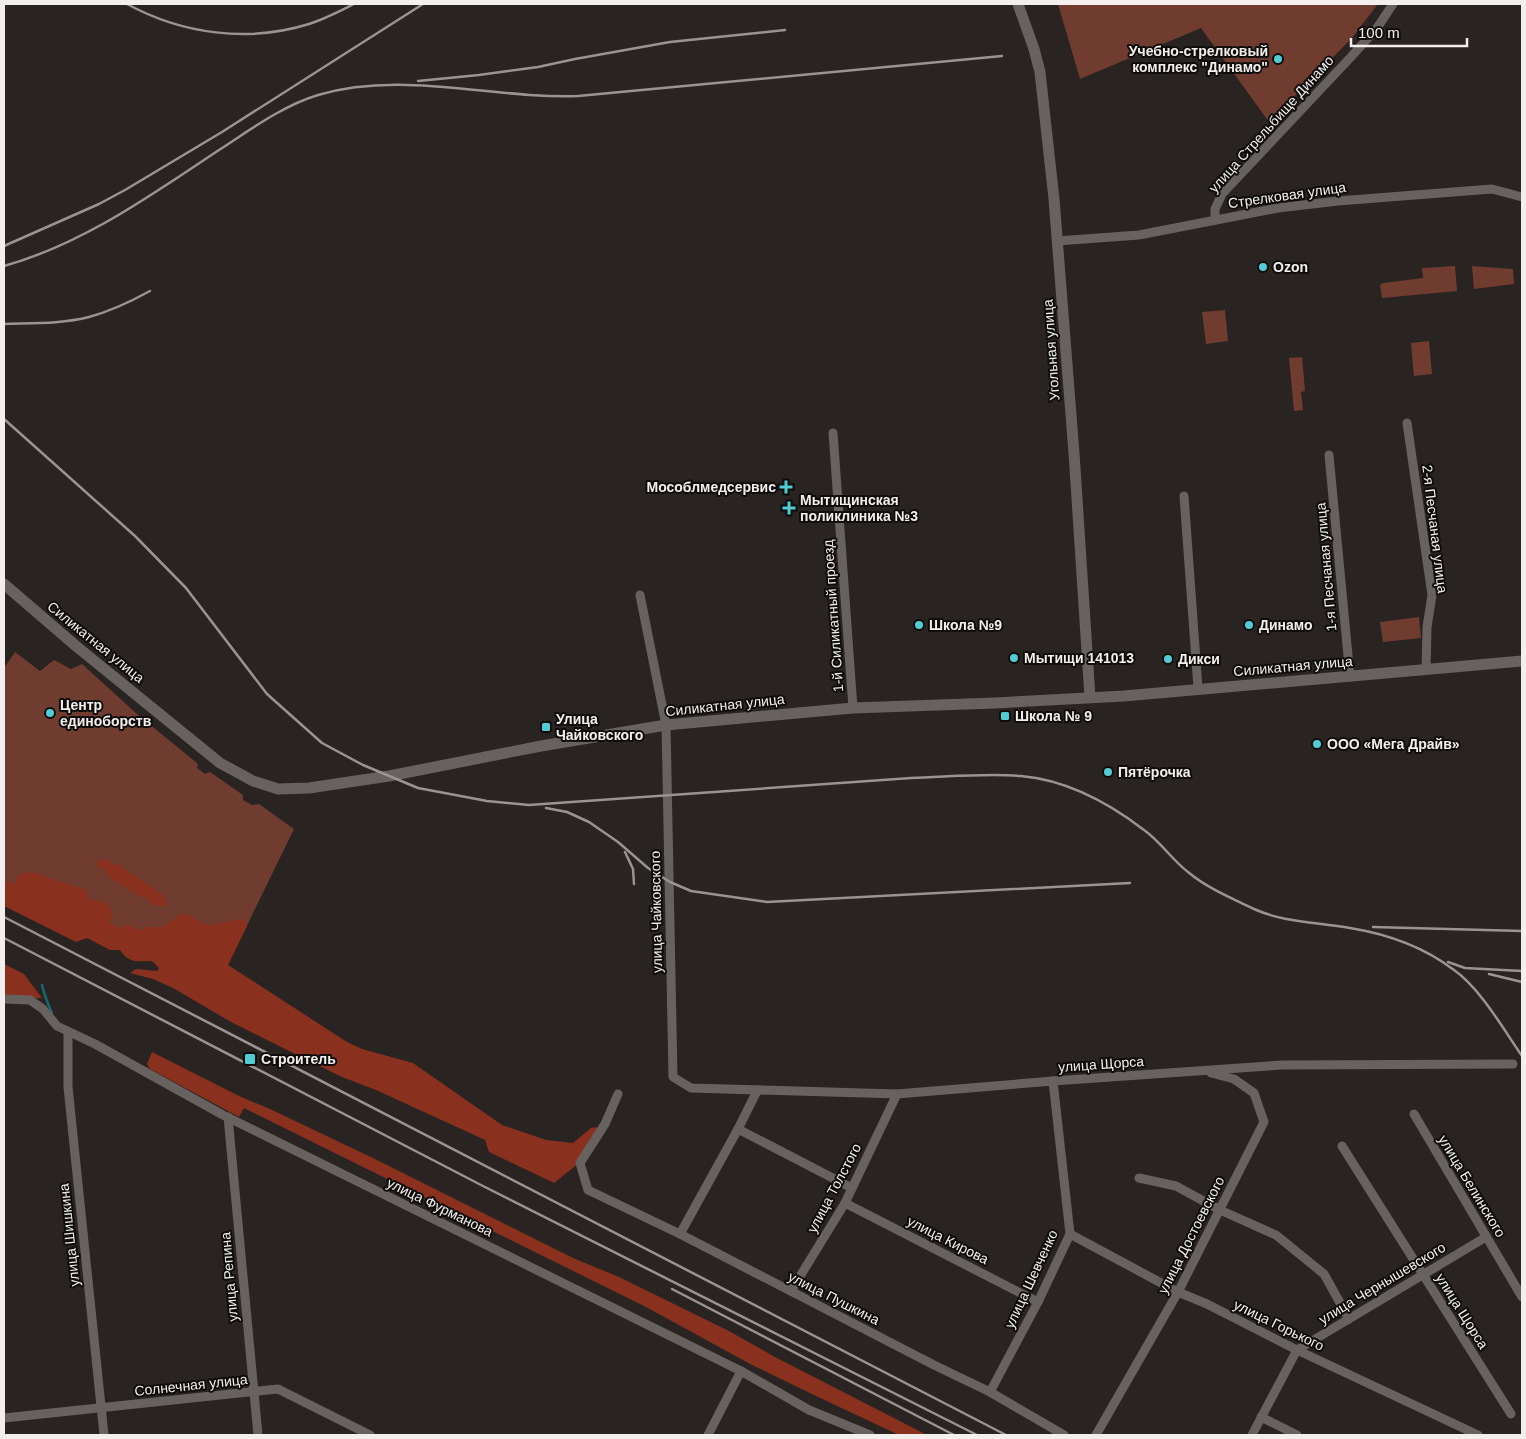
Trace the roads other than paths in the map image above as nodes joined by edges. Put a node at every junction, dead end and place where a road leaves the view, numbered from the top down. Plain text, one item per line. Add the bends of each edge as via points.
1 (1018, 4) edge
2 (1393, 4) edge
3 (1522, 197) edge
4 (1216, 220) junction
5 (1057, 241) junction
6 (1407, 423) dead end
7 (834, 433) dead end
8 (1329, 455) dead end
9 (1184, 496) dead end
10 (4, 584) edge
11 (640, 595) dead end
12 (1522, 661) edge
13 (1426, 670) junction
14 (1350, 676) junction
15 (1198, 688) junction
16 (1090, 698) junction
17 (853, 708) junction
18 (666, 725) junction
19 (4, 998) edge
20 (68, 1032) junction
21 (1514, 1064) dead end
22 (1201, 1071) junction
23 (1053, 1081) junction
24 (691, 1088) joint
25 (757, 1090) junction
26 (618, 1094) dead end
27 (897, 1094) junction
28 (1414, 1114) dead end
29 (228, 1117) junction
30 (738, 1129) junction
31 (1342, 1146) dead end
32 (1139, 1178) dead end
33 (852, 1188) junction
34 (845, 1202) junction
35 (1220, 1210) junction
36 (680, 1234) junction
37 (1070, 1234) junction
38 (1486, 1237) junction
39 (1423, 1275) junction
40 (791, 1291) junction
41 (1178, 1292) junction
42 (1522, 1297) edge
43 (1038, 1302) junction
44 (1349, 1319) junction
45 (1297, 1350) junction
46 (741, 1371) junction
47 (254, 1392) junction
48 (990, 1392) junction
49 (102, 1409) junction
50 (1512, 1414) dead end
51 (1262, 1416) junction
52 (4, 1418) edge
53 (104, 1435) edge
54 (258, 1435) edge
55 (370, 1435) edge
56 (708, 1435) edge
57 (870, 1435) edge
58 (1064, 1435) edge
59 (1096, 1435) edge
60 (1252, 1435) edge
61 (1297, 1435) edge
62 (1478, 1435) edge

1 - 5 street, Угольная улица via 1040,72
2 - 4 street, улица Стрельбище Динамо via 1350,58 1222,194 1215,209
3 - 4 street, Стрелковая улица via 1480,189 1311,204
4 - 5 street, Стрелковая улица via 1140,235
5 - 16 street, Угольная улица
6 - 13 street, 2-я Песчаная улица via 1432,595
7 - 17 street, 1-й Силикатный проезд
8 - 14 street, 1-я Песчаная улица
9 - 15 street
10 - 18 street, Силикатная улица via 220,762 253,781 278,789 309,788 389,776
11 - 18 street
12 - 13 street, Силикатная улица
13 - 14 street, Силикатная улица
14 - 15 street, Силикатная улица
15 - 16 street, Силикатная улица
16 - 17 street, Силикатная улица
17 - 18 street, Силикатная улица
18 - 24 street, улица Чайковского via 673,1078
19 - 20 street, улица Фурманова via 30,1000
20 - 29 street, улица Фурманова
20 - 49 street, улица Шишкина via 68,1087
21 - 22 street, улица Щорса via 1282,1065
22 - 23 street, улица Щорса
22 - 35 street, улица Достоевского via 1234,1079 1254,1093 1264,1122
23 - 27 street, улица Щорса
23 - 37 street, улица Шевченко
24 - 25 street, улица Щорса
25 - 27 street, улица Щорса
25 - 30 street
26 - 36 street, улица Пушкина via 605,1124 580,1164 588,1190
27 - 33 street, улица Толстого
28 - 38 street, улица Белинского
29 - 46 street, улица Фурманова
29 - 47 street, улица Репина
30 - 33 street
30 - 36 street
31 - 39 street, улица Щорса
32 - 35 street via 1176,1186
33 - 34 street, улица Толстого
34 - 40 street, улица Толстого
34 - 43 street, улица Кирова
35 - 41 street, улица Достоевского
35 - 44 street via 1276,1235 1324,1274
36 - 40 street, улица Пушкина
37 - 41 street, улица Горького
37 - 43 street, улица Шевченко
38 - 39 street, улица Чернышевского
38 - 42 street, улица Белинского
39 - 44 street, улица Чернышевского
39 - 50 street, улица Щорса
40 - 48 street, улица Пушкина
41 - 45 street, улица Горького
41 - 59 street, улица Достоевского
43 - 48 street, улица Шевченко
44 - 45 street, улица Чернышевского
45 - 51 street
45 - 62 street, улица Горького
46 - 56 street
46 - 57 street, улица Фурманова via 809,1410
47 - 49 street, Солнечная улица
47 - 54 street, улица Репина
47 - 55 street, Солнечная улица via 278,1390
48 - 58 street, улица Пушкина
49 - 52 street, Солнечная улица
49 - 53 street, улица Шишкина
51 - 60 street
51 - 61 street

